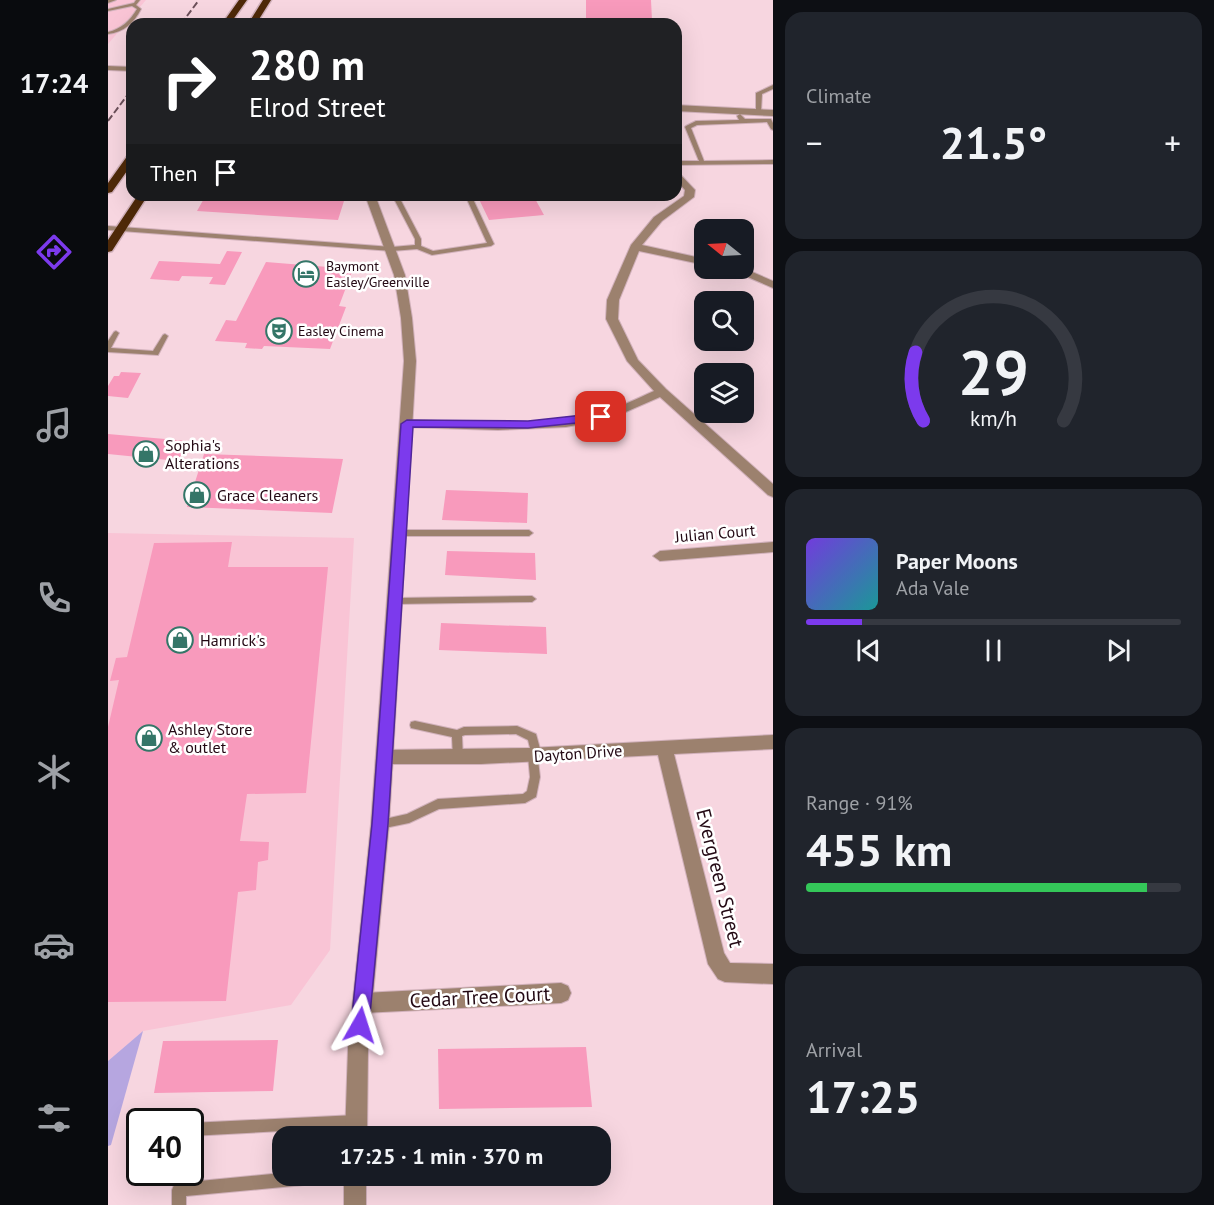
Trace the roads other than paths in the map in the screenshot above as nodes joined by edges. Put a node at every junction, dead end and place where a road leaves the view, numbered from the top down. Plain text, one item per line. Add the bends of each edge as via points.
1 (138, 0) edge
2 (243, 0) edge
3 (267, 0) edge
4 (133, 5) junction
5 (108, 10) edge
6 (133, 18) edge
7 (230, 18) edge
8 (256, 18) edge
9 (126, 26) edge
10 (108, 33) edge
11 (108, 68) edge
12 (126, 68) edge
13 (773, 87) edge
14 (682, 108) edge
15 (738, 111) junction
16 (758, 112) junction
17 (773, 113) edge
18 (743, 121) junction
19 (773, 128) edge
20 (702, 162) junction
21 (773, 162) edge
22 (682, 163) edge
23 (126, 165) edge
24 (682, 180) edge
25 (108, 190) edge
26 (139, 201) edge
27 (372, 201) edge
28 (398, 201) edge
29 (471, 201) edge
30 (108, 228) edge
31 (121, 229) junction
32 (635, 247) junction
33 (418, 248) junction
34 (108, 249) edge
35 (392, 249) junction
36 (694, 260) edge
37 (754, 277) edge
38 (773, 285) edge
39 (116, 333) dead end
40 (165, 336) dead end
41 (108, 349) edge
42 (662, 392) junction
43 (407, 424) junction
44 (773, 492) edge
45 (400, 533) junction
46 (529, 533) dead end
47 (773, 547) edge
48 (660, 556) dead end
49 (532, 599) dead end
50 (396, 601) junction
51 (416, 725) dead end
52 (457, 734) junction
53 (773, 742) edge
54 (664, 747) junction
55 (535, 756) junction
56 (384, 757) junction
57 (458, 759) junction
58 (380, 824) junction
59 (773, 974) edge
60 (561, 993) dead end
61 (363, 1003) junction
62 (356, 1126) edge
63 (204, 1130) edge
64 (272, 1130) edge
65 (272, 1181) edge
66 (355, 1186) edge
67 (178, 1205) edge
68 (355, 1205) edge

1 - 4 lane
2 - 7 highway
3 - 8 highway
4 - 5 lane
4 - 6 lane via 139,9
9 - 10 lane
11 - 12 street
13 - 16 lane via 759,93
14 - 15 street
15 - 16 street
15 - 18 lane
16 - 17 street
18 - 19 lane via 769,120
18 - 20 lane via 696,123 688,127
20 - 21 lane
20 - 22 lane
23 - 25 highway
24 - 32 street via 690,190 689,197 658,219
26 - 31 highway
27 - 35 street
28 - 33 lane via 418,239
29 - 33 lane via 491,244 432,253
30 - 31 lane
31 - 34 highway
31 - 35 lane
32 - 36 street
32 - 42 street via 613,300 612,319 633,361
33 - 35 lane
35 - 43 street via 409,337
37 - 38 street
39 - 41 lane
40 - 41 lane via 155,353
42 - 43 street via 589,420
42 - 44 street
43 - 45 street
45 - 46 lane
45 - 50 street
47 - 48 street, Julian Court
49 - 50 lane
50 - 56 street
51 - 52 lane
52 - 55 lane via 517,730 532,737
52 - 57 lane
53 - 54 street, Dayton Drive
54 - 55 street, Dayton Drive
54 - 59 street, Evergreen Street via 715,957 725,972
55 - 57 street, Dayton Drive
55 - 58 lane via 534,788 525,798 438,804 409,819
56 - 57 street, Dayton Drive
56 - 58 street
58 - 61 street
60 - 61 street, Cedar Tree Court
61 - 62 street via 357,1048
63 - 64 lane
65 - 67 lane via 179,1191
66 - 68 street

